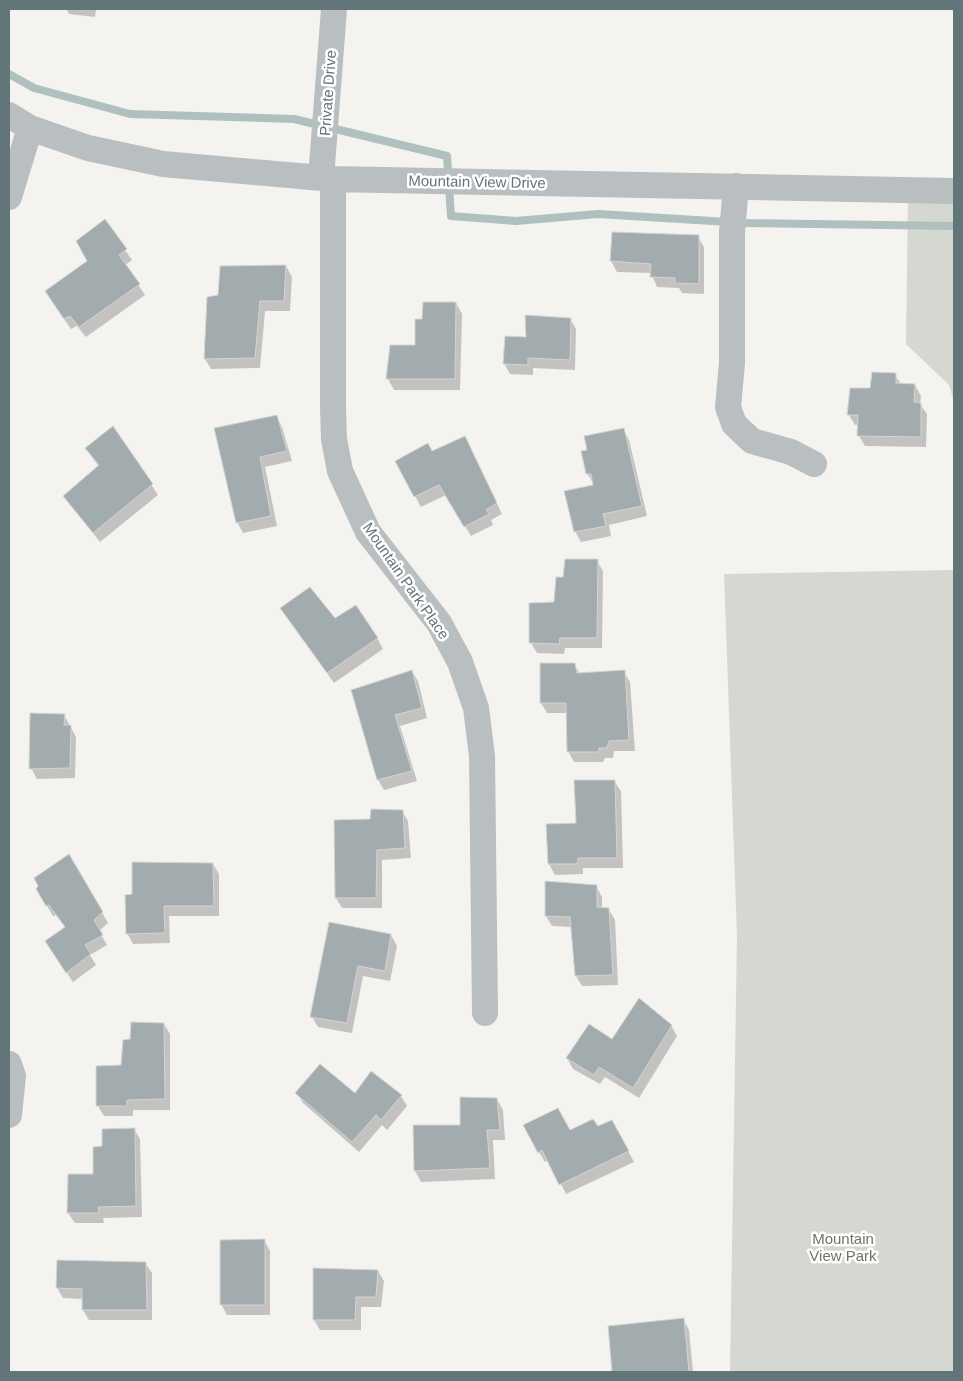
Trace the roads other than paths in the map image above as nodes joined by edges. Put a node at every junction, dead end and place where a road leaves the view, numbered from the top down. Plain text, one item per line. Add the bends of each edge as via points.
1 (334, 9) edge
2 (20, 122) edge
3 (327, 178) junction
4 (736, 186) junction
5 (954, 191) edge
6 (9, 197) edge
7 (814, 464) dead end
8 (485, 1013) dead end
9 (11, 1070) edge
10 (9, 1115) edge

1 - 3 street, Private Drive
2 - 3 street, Mountain View Drive via 88,148 163,164
2 - 6 street
3 - 4 street, Mountain View Drive
3 - 8 street, Mountain Park Place via 334,439 340,471 368,532 439,623 460,662 476,708 482,756
4 - 5 street, Mountain View Drive
4 - 7 street via 728,407 734,424 752,441 791,452
9 - 10 street

